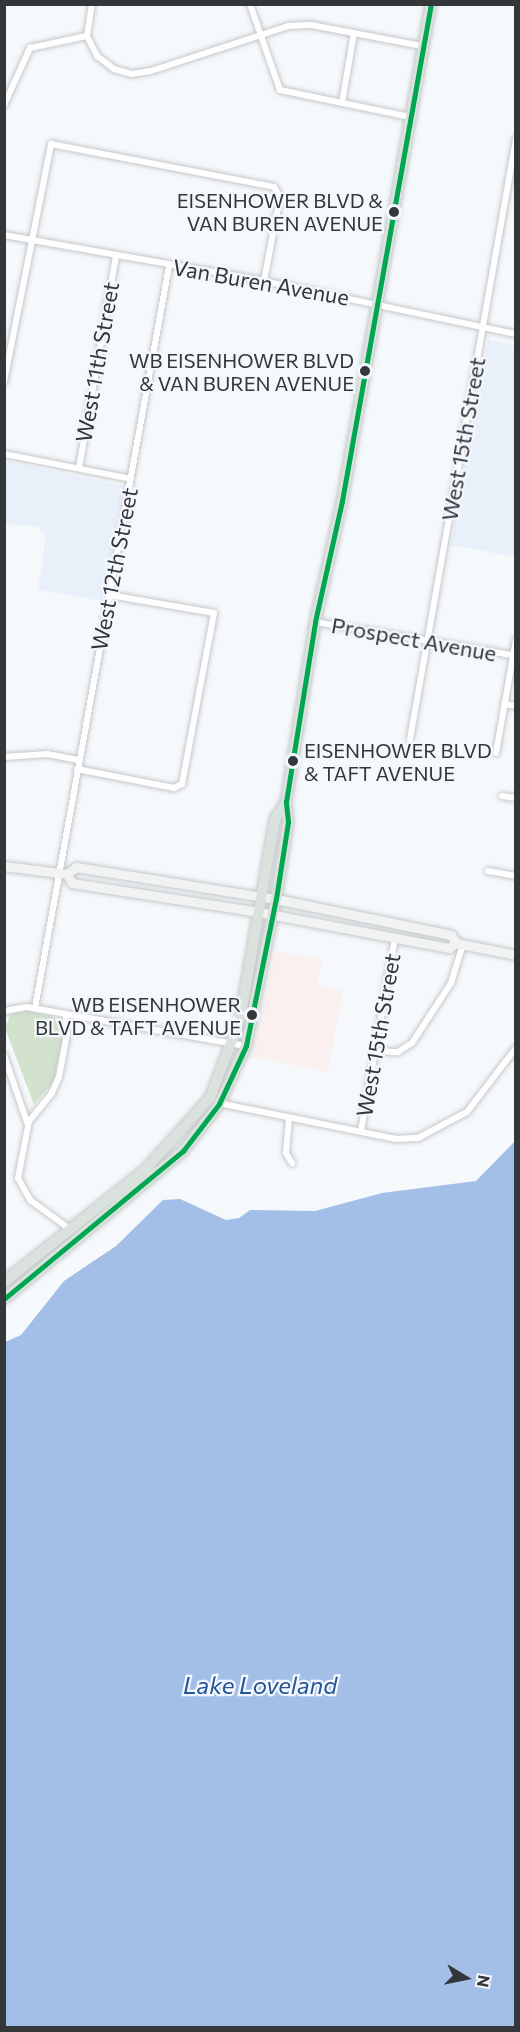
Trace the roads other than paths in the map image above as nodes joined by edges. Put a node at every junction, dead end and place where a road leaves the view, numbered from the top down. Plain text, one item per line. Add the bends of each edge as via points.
1 (93, 4) edge
2 (250, 4) edge
3 (430, 4) edge
4 (354, 33) junction
5 (87, 36) junction
6 (260, 36) junction
7 (422, 46) junction
8 (342, 103) junction
9 (4, 105) edge
10 (410, 117) junction
11 (516, 139) edge
12 (515, 149) edge
13 (4, 235) edge
14 (30, 239) junction
15 (116, 255) junction
16 (169, 266) junction
17 (264, 281) junction
18 (376, 307) junction
19 (482, 328) junction
20 (516, 334) edge
21 (4, 382) edge
22 (4, 454) edge
23 (79, 468) junction
24 (131, 479) junction
25 (110, 595) junction
26 (315, 622) junction
27 (516, 640) edge
28 (427, 641) junction
29 (513, 655) junction
30 (504, 704) junction
31 (516, 706) edge
32 (410, 739) dead end
33 (496, 753) dead end
34 (4, 757) edge
35 (79, 760) junction
36 (77, 769) junction
37 (502, 796) dead end
38 (516, 798) edge
39 (286, 802) junction
40 (4, 866) edge
41 (488, 871) dead end
42 (62, 873) junction
43 (516, 876) edge
44 (261, 897) junction
45 (276, 899) junction
46 (259, 913) junction
47 (273, 916) junction
48 (395, 939) junction
49 (459, 944) junction
50 (516, 955) edge
51 (35, 1008) junction
52 (4, 1011) edge
53 (66, 1016) junction
54 (233, 1044) junction
55 (246, 1046) junction
56 (516, 1048) edge
57 (376, 1051) junction
58 (4, 1055) edge
59 (214, 1101) junction
60 (289, 1118) junction
61 (27, 1129) junction
62 (361, 1131) junction
63 (291, 1163) dead end
64 (76, 1234) junction
65 (4, 1282) edge
66 (4, 1299) edge

1 - 5 street
2 - 6 street
3 - 7 highway
4 - 6 street via 311,25 289,26
4 - 7 street
4 - 8 street
5 - 6 street via 98,56 114,69 132,74
5 - 9 street via 30,48
6 - 8 street via 280,90
7 - 10 highway
8 - 10 street
10 - 18 highway
11 - 12 street, West 15th Street
12 - 19 street, West 15th Street
13 - 14 street, Van Buren Avenue
14 - 15 street, Van Buren Avenue
14 - 17 street via 49,146 54,143 274,187 280,196
14 - 21 street
15 - 16 street, Van Buren Avenue
15 - 23 street, West 11th Street
16 - 17 street, Van Buren Avenue
16 - 24 street, West 12th Street
17 - 18 street, Van Buren Avenue via 364,301
18 - 19 street, Van Buren Avenue
18 - 26 highway via 342,501
19 - 20 street, Van Buren Avenue
19 - 28 street, West 15th Street
22 - 23 street
23 - 24 street
24 - 25 street, West 12th Street
25 - 35 street, West 12th Street
25 - 36 street via 214,613 182,784 174,788
26 - 28 street, Prospect Avenue
26 - 39 highway
27 - 29 street
28 - 29 street, Prospect Avenue
28 - 32 street, West 15th Street
29 - 30 street
30 - 31 street
30 - 33 street
34 - 35 street via 47,754
35 - 36 street, West 12th Street
36 - 42 street, West 12th Street
37 - 38 street
39 - 44 highway via 275,819
39 - 45 highway via 288,822
40 - 42 main road
41 - 43 street
42 - 44 main road via 76,867
42 - 46 main road via 72,883
42 - 51 street, West 12th Street
44 - 45 main road
44 - 46 highway
45 - 47 highway
45 - 49 main road via 452,935
46 - 47 main road
46 - 54 highway
47 - 48 main road
47 - 55 highway
48 - 49 main road via 449,948
48 - 57 street, West 15th Street
49 - 50 main road
49 - 57 street via 451,983 412,1043 398,1052
51 - 52 street via 19,1006
51 - 53 street
53 - 54 street
53 - 61 street via 67,1034 59,1077 52,1093 32,1115
54 - 55 street
54 - 59 highway
55 - 59 highway
56 - 62 street via 467,1112 443,1127 406,1140
57 - 62 street, West 15th Street
58 - 61 street
59 - 60 street
59 - 64 highway via 162,1171
60 - 62 street
60 - 63 street via 286,1153
61 - 64 street via 19,1184 30,1200
64 - 65 highway
64 - 66 highway

